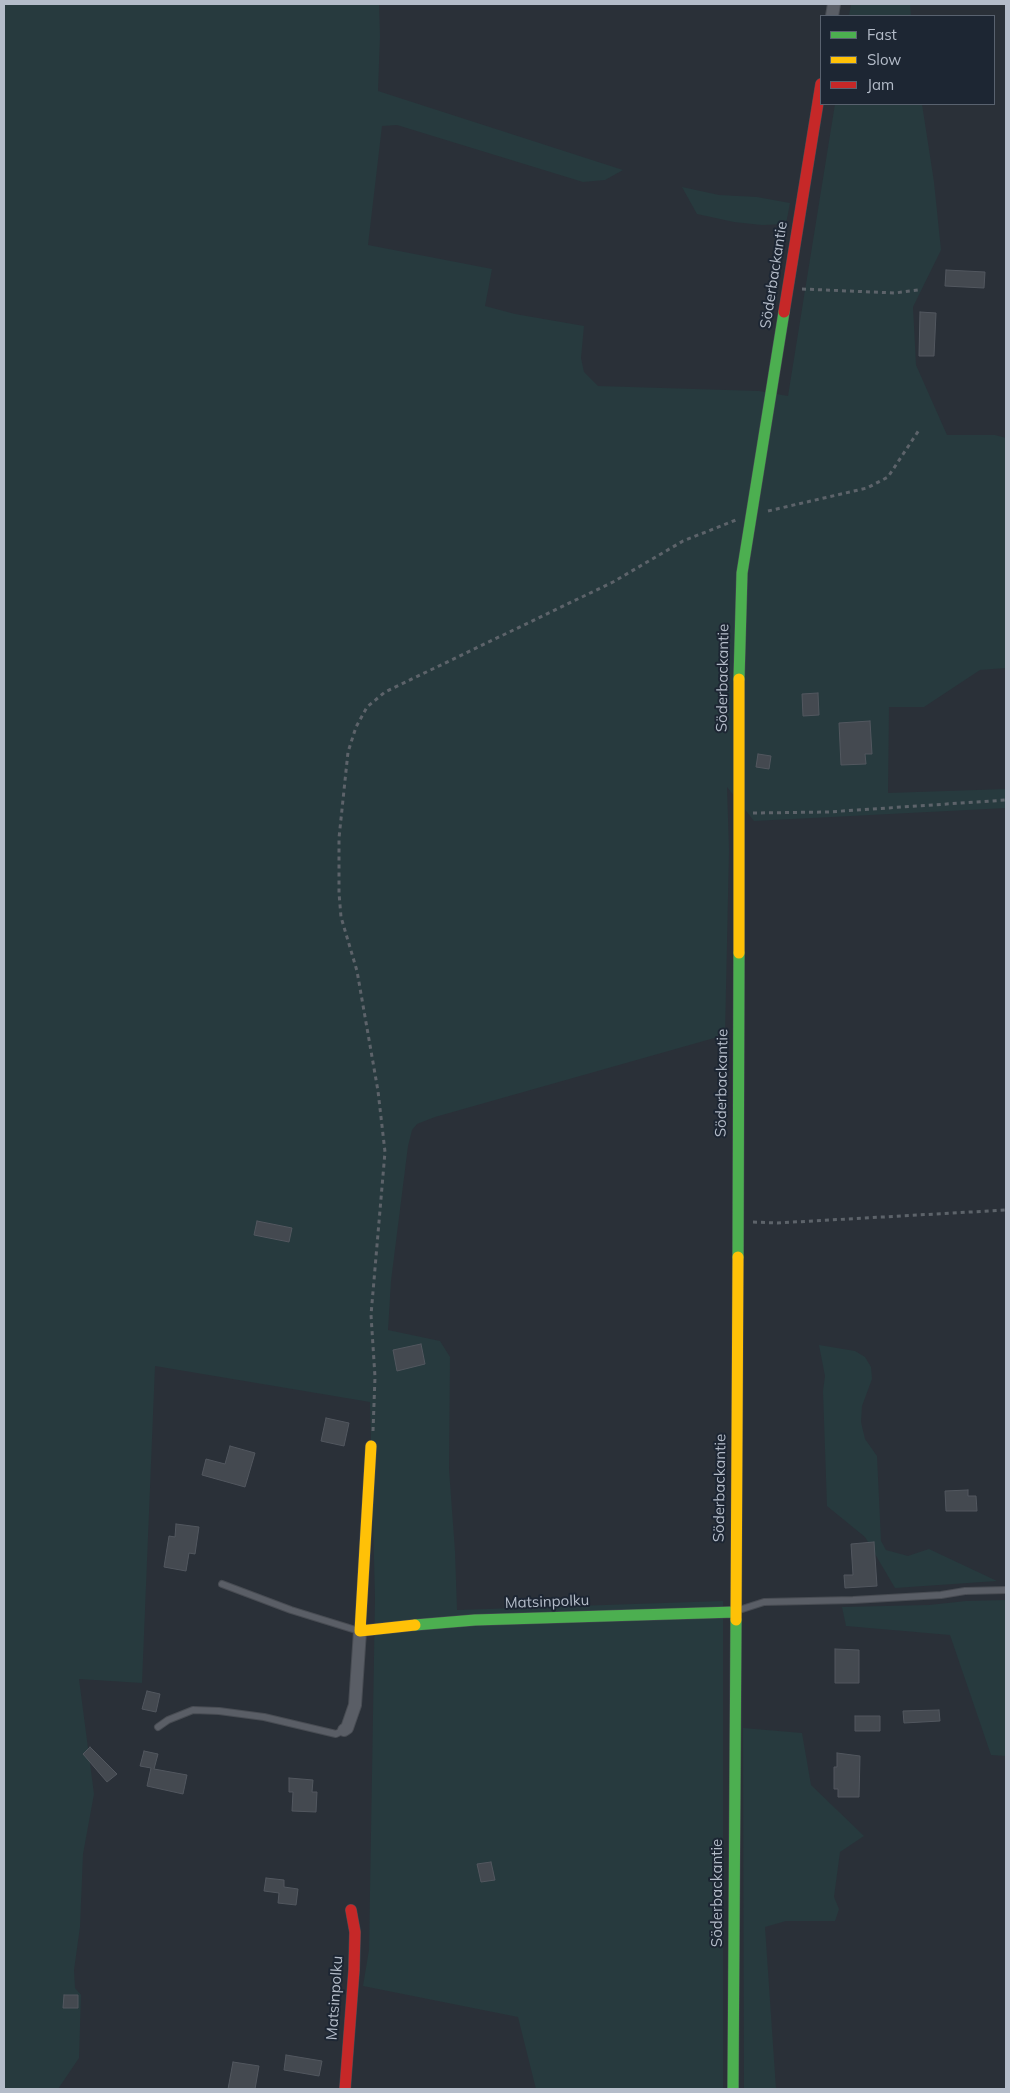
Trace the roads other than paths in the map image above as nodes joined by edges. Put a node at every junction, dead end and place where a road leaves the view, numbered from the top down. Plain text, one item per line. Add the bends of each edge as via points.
1 (820, 90) edge
2 (372, 1446) road end
3 (222, 1584) dead end
4 (1006, 1590) edge
5 (735, 1612) junction
6 (360, 1631) junction
7 (158, 1727) dead end
8 (344, 1730) joint
9 (351, 1910) dead end
10 (344, 2089) edge
11 (733, 2089) edge

1 - 5 street, Söderbackantie via 742,573 738,704
2 - 6 street
3 - 6 lane
4 - 5 lane via 764,1602
5 - 6 street, Matsinpolku via 475,1620
5 - 11 street, Söderbackantie
6 - 8 street via 354,1705
7 - 8 lane via 168,1720 202,1710 264,1717 336,1734
9 - 10 street, Matsinpolku via 355,1932 354,1970

